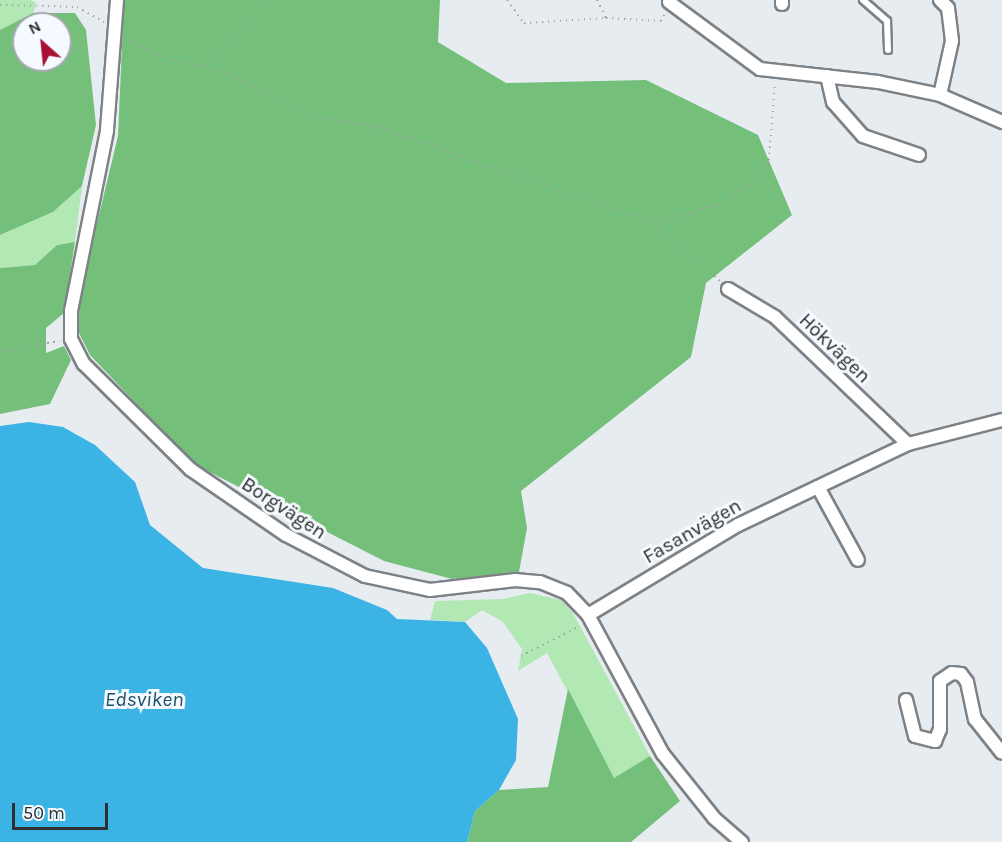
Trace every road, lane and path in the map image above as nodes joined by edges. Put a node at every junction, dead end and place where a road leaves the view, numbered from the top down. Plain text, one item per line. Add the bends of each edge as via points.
1 (117, 0) edge
2 (268, 0) edge
3 (507, 0) edge
4 (597, 0) edge
5 (863, 0) edge
6 (940, 0) edge
7 (669, 2) joint
8 (0, 5) edge
9 (606, 18) junction
10 (98, 19) dead end
11 (117, 35) junction
12 (888, 50) dead end
13 (206, 66) junction
14 (776, 71) junction
15 (827, 75) junction
16 (940, 95) junction
17 (1002, 122) edge
18 (919, 154) dead end
19 (656, 224) junction
20 (728, 289) joint
21 (71, 339) junction
22 (0, 351) edge
23 (1002, 420) edge
24 (908, 444) junction
25 (818, 487) junction
26 (858, 560) dead end
27 (590, 617) junction
28 (521, 656) dead end
29 (906, 700) dead end
30 (1002, 753) edge
31 (742, 842) edge

1 - 11 street, Borgvägen
2 - 13 path
3 - 9 path via 525,23
4 - 9 path
5 - 12 lane via 887,21
6 - 16 street via 948,8 952,41
7 - 9 path via 661,21
7 - 14 street via 760,69
8 - 10 path via 71,7
11 - 13 path via 163,56
11 - 21 street, Borgvägen via 106,130 71,311
13 - 19 path via 303,114 376,127
14 - 15 street
14 - 19 path via 769,160 755,182 724,202
15 - 16 street
15 - 18 street via 833,102 863,136
16 - 17 street
19 - 20 path
20 - 24 street, Hökvägen via 775,317
21 - 22 path
21 - 27 street, Borgvägen via 84,364 190,469 322,556 365,576 430,590 515,580 540,582 567,592
23 - 24 street, Fasanvägen
24 - 25 street, Fasanvägen
25 - 26 street
25 - 27 street, Fasanvägen via 738,525
27 - 28 path
27 - 31 street, Borgvägen via 663,754 714,818
29 - 30 street via 915,736 935,741 940,729 940,681 952,673 961,674 967,682 975,719

